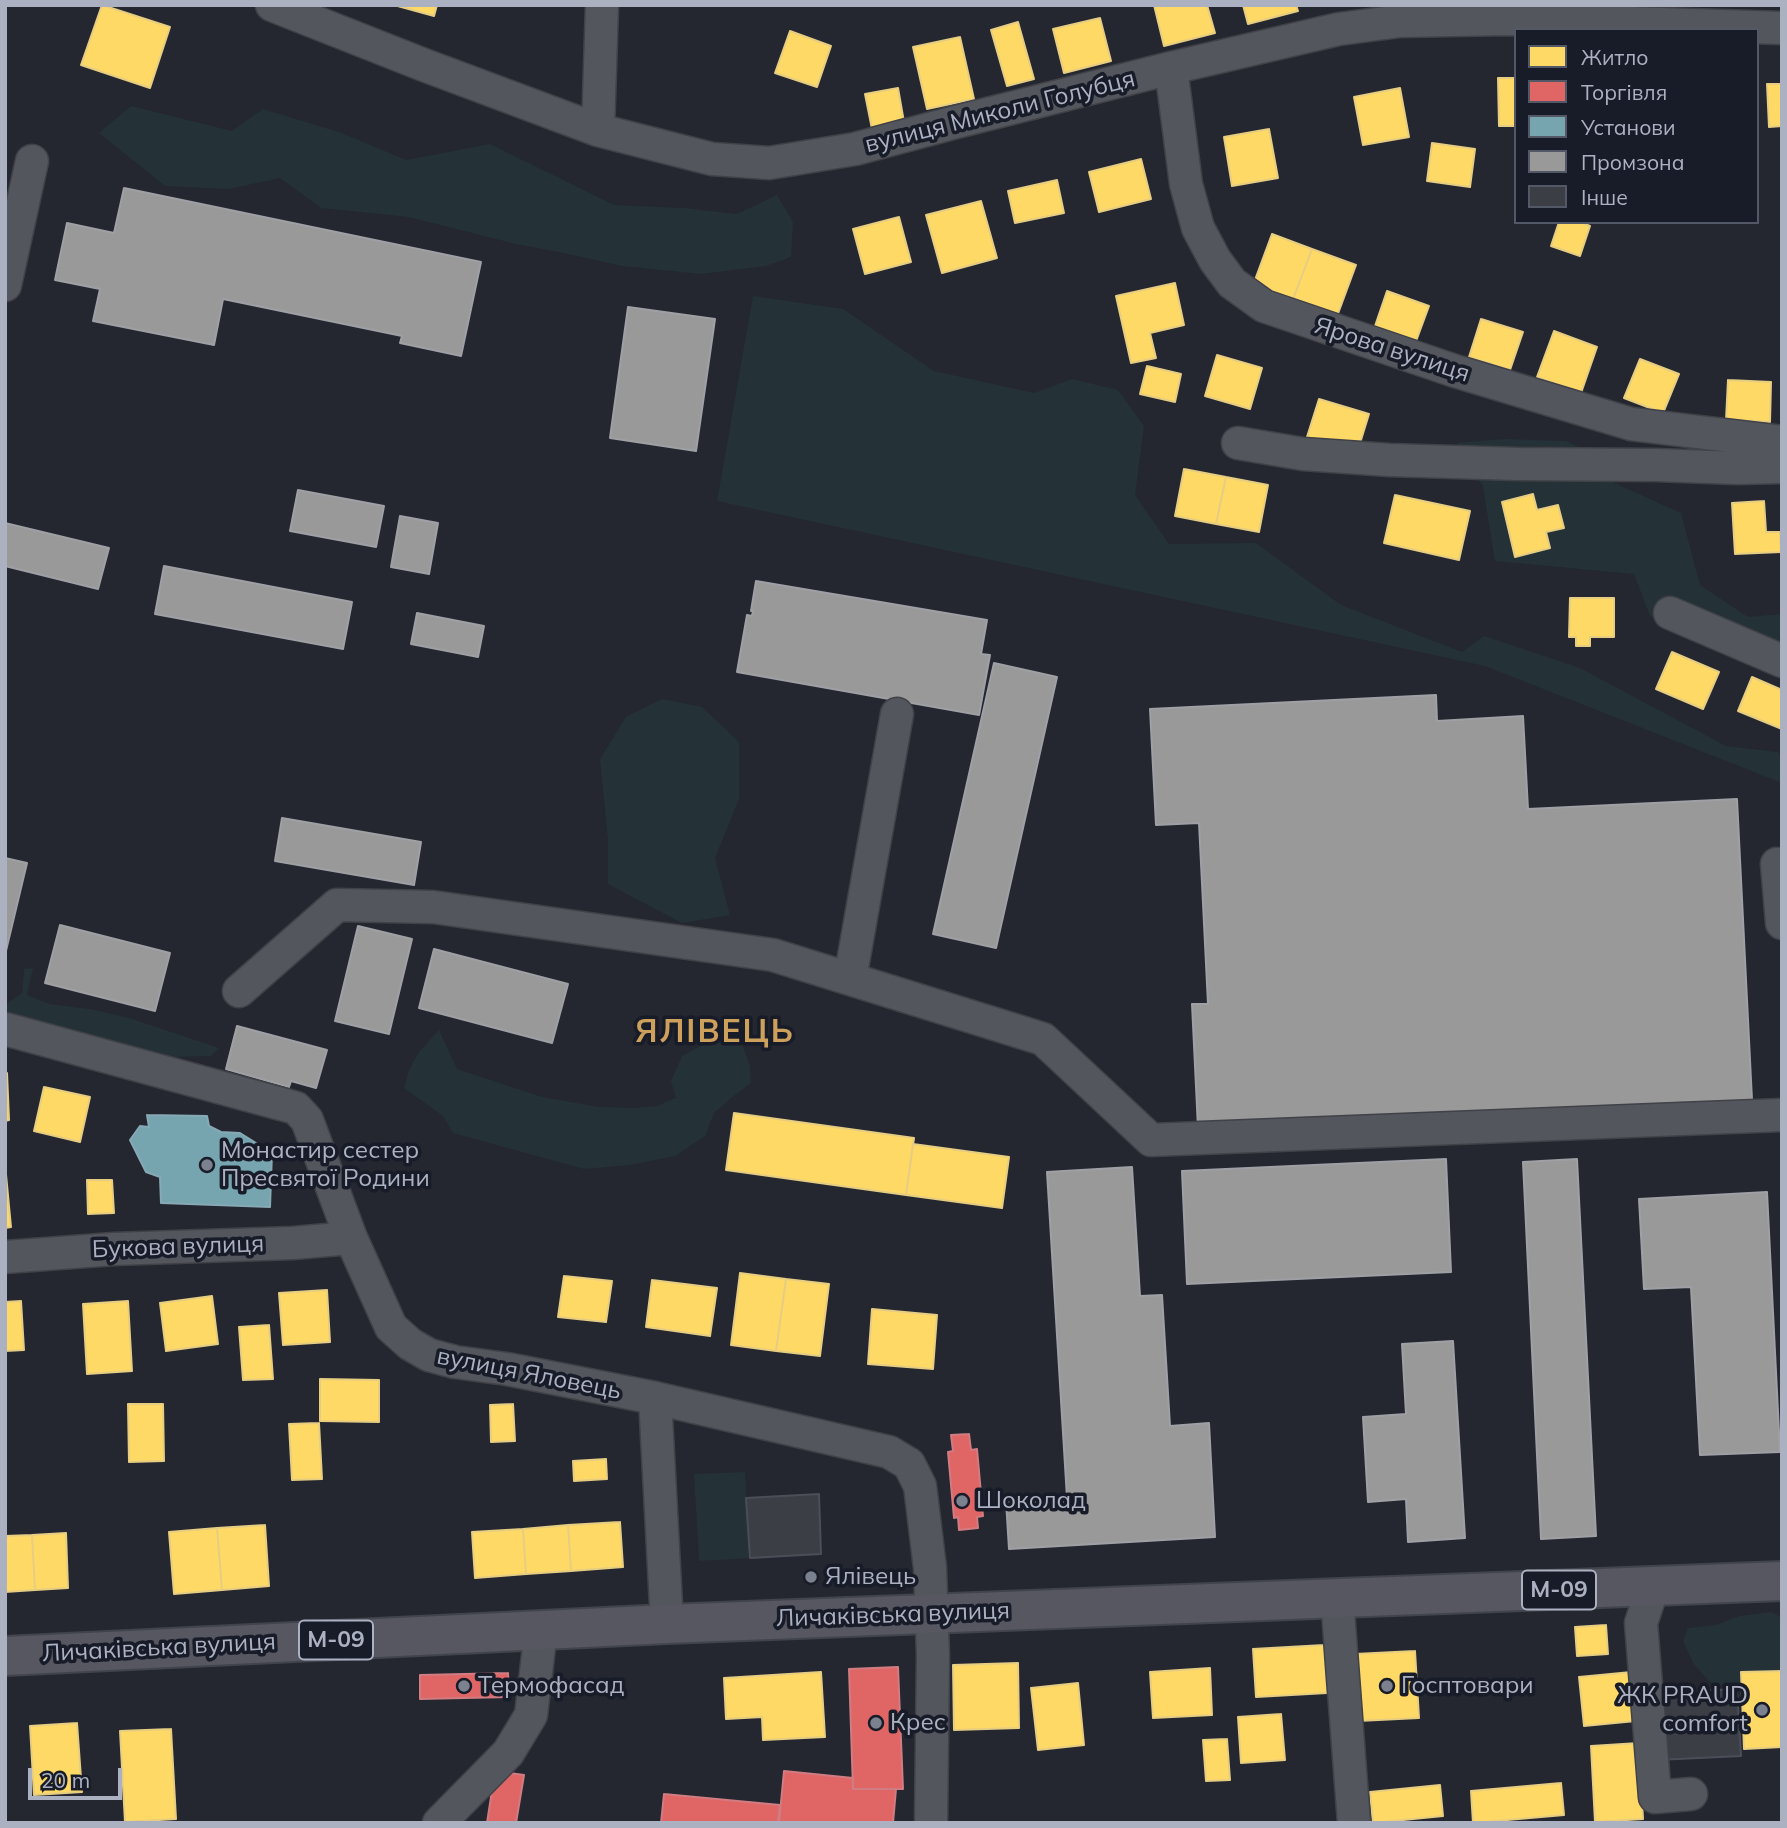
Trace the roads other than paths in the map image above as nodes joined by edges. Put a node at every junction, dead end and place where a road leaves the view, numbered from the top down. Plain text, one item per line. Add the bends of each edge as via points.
1 (272, 5) edge
2 (602, 5) edge
3 (1399, 13) edge
4 (1782, 28) edge
5 (1171, 68) junction
6 (598, 130) junction
7 (32, 161) dead end
8 (5, 285) edge
9 (1782, 442) edge
10 (1238, 443) dead end
11 (1782, 467) edge
12 (1670, 613) dead end
13 (1782, 661) edge
14 (897, 714) dead end
15 (1777, 864) dead end
16 (1782, 923) edge
17 (850, 979) junction
18 (239, 991) dead end
19 (5, 1029) edge
20 (1782, 1115) edge
21 (351, 1238) junction
22 (5, 1258) edge
23 (655, 1398) junction
24 (1782, 1581) edge
25 (1653, 1587) junction
26 (1337, 1598) junction
27 (933, 1614) junction
28 (667, 1624) junction
29 (541, 1630) junction
30 (5, 1656) edge
31 (1691, 1794) dead end
32 (439, 1823) edge
33 (932, 1823) edge
34 (1354, 1823) edge

1 - 6 street, вулиця Миколи Голубця
2 - 6 street
3 - 4 street, вулиця Миколи Голубця
3 - 5 street, вулиця Миколи Голубця
5 - 6 street, вулиця Миколи Голубця via 855,149 769,163 712,159
5 - 9 street, Ярова вулиця via 1186,184 1198,228 1232,284 1264,306 1631,424
7 - 8 street
10 - 11 street via 1303,454 1389,460
12 - 13 street
14 - 17 street
15 - 16 street
17 - 18 street via 773,955 433,907 337,905
17 - 20 street via 1043,1040 1151,1140
19 - 21 street, вулиця Яловець via 296,1108 307,1120
21 - 22 street, Букова вулиця
21 - 23 street, вулиця Яловець via 391,1327 429,1355
23 - 27 street via 889,1452 909,1464 920,1486
23 - 28 street, вулиця Яловець
24 - 25 main road, Личаківська вулиця / М-09
25 - 26 main road, Личаківська вулиця / М-09
25 - 31 street via 1641,1623 1655,1797
26 - 27 main road, Личаківська вулиця / М-09
26 - 34 street
27 - 28 main road, Личаківська вулиця / М-09
27 - 33 street
28 - 29 main road, Личаківська вулиця / М-09
29 - 30 main road, Личаківська вулиця / М-09
29 - 32 street via 531,1714 508,1753

